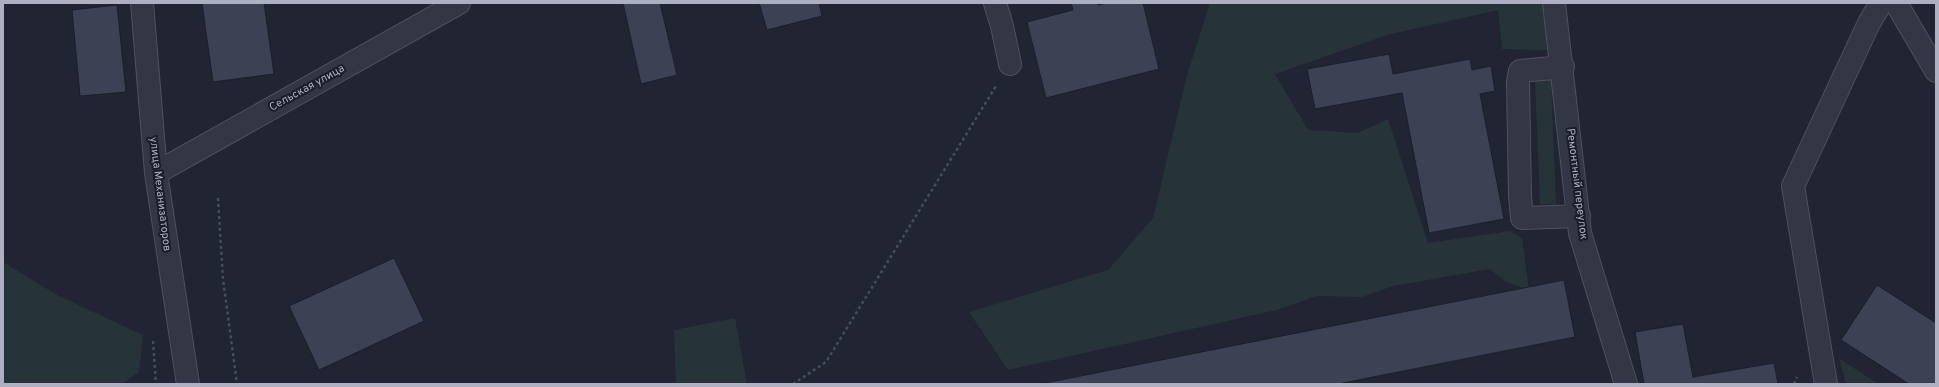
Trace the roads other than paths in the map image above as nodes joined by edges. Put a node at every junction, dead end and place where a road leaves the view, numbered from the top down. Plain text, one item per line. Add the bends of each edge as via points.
1 (142, 3) edge
2 (459, 3) edge
3 (994, 3) edge
4 (1554, 3) edge
5 (1881, 3) edge
6 (1896, 3) edge
7 (1010, 64) road end
8 (1563, 67) junction
9 (1936, 71) edge
10 (156, 173) junction
11 (1580, 216) junction
12 (188, 384) edge
13 (1626, 384) edge
14 (1826, 384) edge

1 - 10 street, улица Механизаторов
2 - 10 street, Сельская улица
3 - 7 street
4 - 8 street, Ремонтный переулок
5 - 14 street via 1869,23 1793,186
6 - 9 street
8 - 11 street, Ремонтный переулок
8 - 11 street via 1520,71 1518,82 1522,218
10 - 12 street, улица Механизаторов
11 - 13 street, Ремонтный переулок via 1580,233

